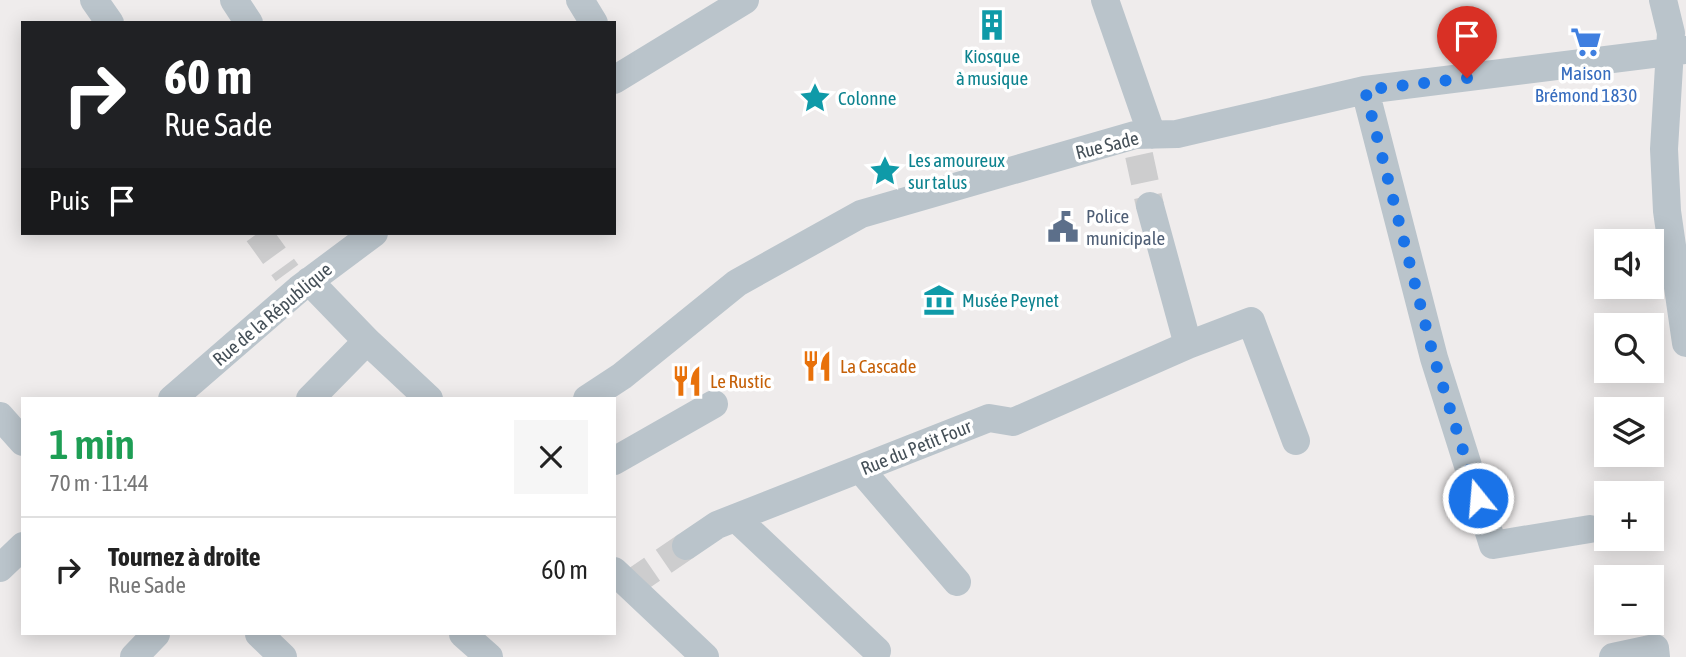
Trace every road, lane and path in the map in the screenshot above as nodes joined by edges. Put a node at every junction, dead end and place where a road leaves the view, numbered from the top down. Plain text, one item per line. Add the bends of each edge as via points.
1 (234, 0) edge
2 (580, 0) edge
3 (746, 0) edge
4 (1105, 0) edge
5 (1662, 0) edge
6 (248, 21) edge
7 (593, 21) edge
8 (1678, 51) edge
9 (618, 70) edge
10 (1365, 90) junction
11 (1142, 142) junction
12 (1150, 206) tunnel mouth
13 (370, 235) edge
14 (298, 281) junction
15 (367, 341) junction
16 (1686, 344) edge
17 (1188, 345) junction
18 (174, 397) edge
19 (312, 397) edge
20 (427, 397) edge
21 (590, 397) edge
22 (714, 404) dead end
23 (0, 416) edge
24 (21, 440) edge
25 (1296, 441) dead end
26 (616, 460) edge
27 (860, 469) junction
28 (737, 519) junction
29 (1590, 529) dead end
30 (21, 547) edge
31 (686, 547) tunnel mouth
32 (0, 568) edge
33 (616, 573) edge
34 (957, 582) dead end
35 (155, 635) edge
36 (260, 635) edge
37 (464, 635) edge
38 (877, 651) dead end
39 (134, 657) edge
40 (283, 657) edge
41 (489, 657) edge
42 (705, 657) edge
43 (1613, 657) edge
44 (1656, 657) edge

1 - 6 street
2 - 7 street
3 - 9 street
4 - 11 street
5 - 8 street
8 - 10 street, Rue Sade
8 - 16 street via 1664,149 1667,211
10 - 11 street, Rue Sade
10 - 29 street via 1434,358 1493,545
11 - 21 street, Rue Sade via 861,214 737,283
12 - 17 street
13 - 14 street, Rue de la République
14 - 15 street
14 - 18 street, Rue de la République
15 - 19 street
15 - 20 street
17 - 25 street, Rue du Petit Four via 1251,321
17 - 27 street, Rue du Petit Four via 1013,422 989,418
22 - 26 street
23 - 24 street
27 - 28 street, Rue du Petit Four
27 - 34 street
28 - 31 street, Rue du Petit Four via 717,525
28 - 38 street
30 - 32 street
33 - 42 street
35 - 39 street
36 - 40 street
37 - 41 street
43 - 44 street via 1655,648

